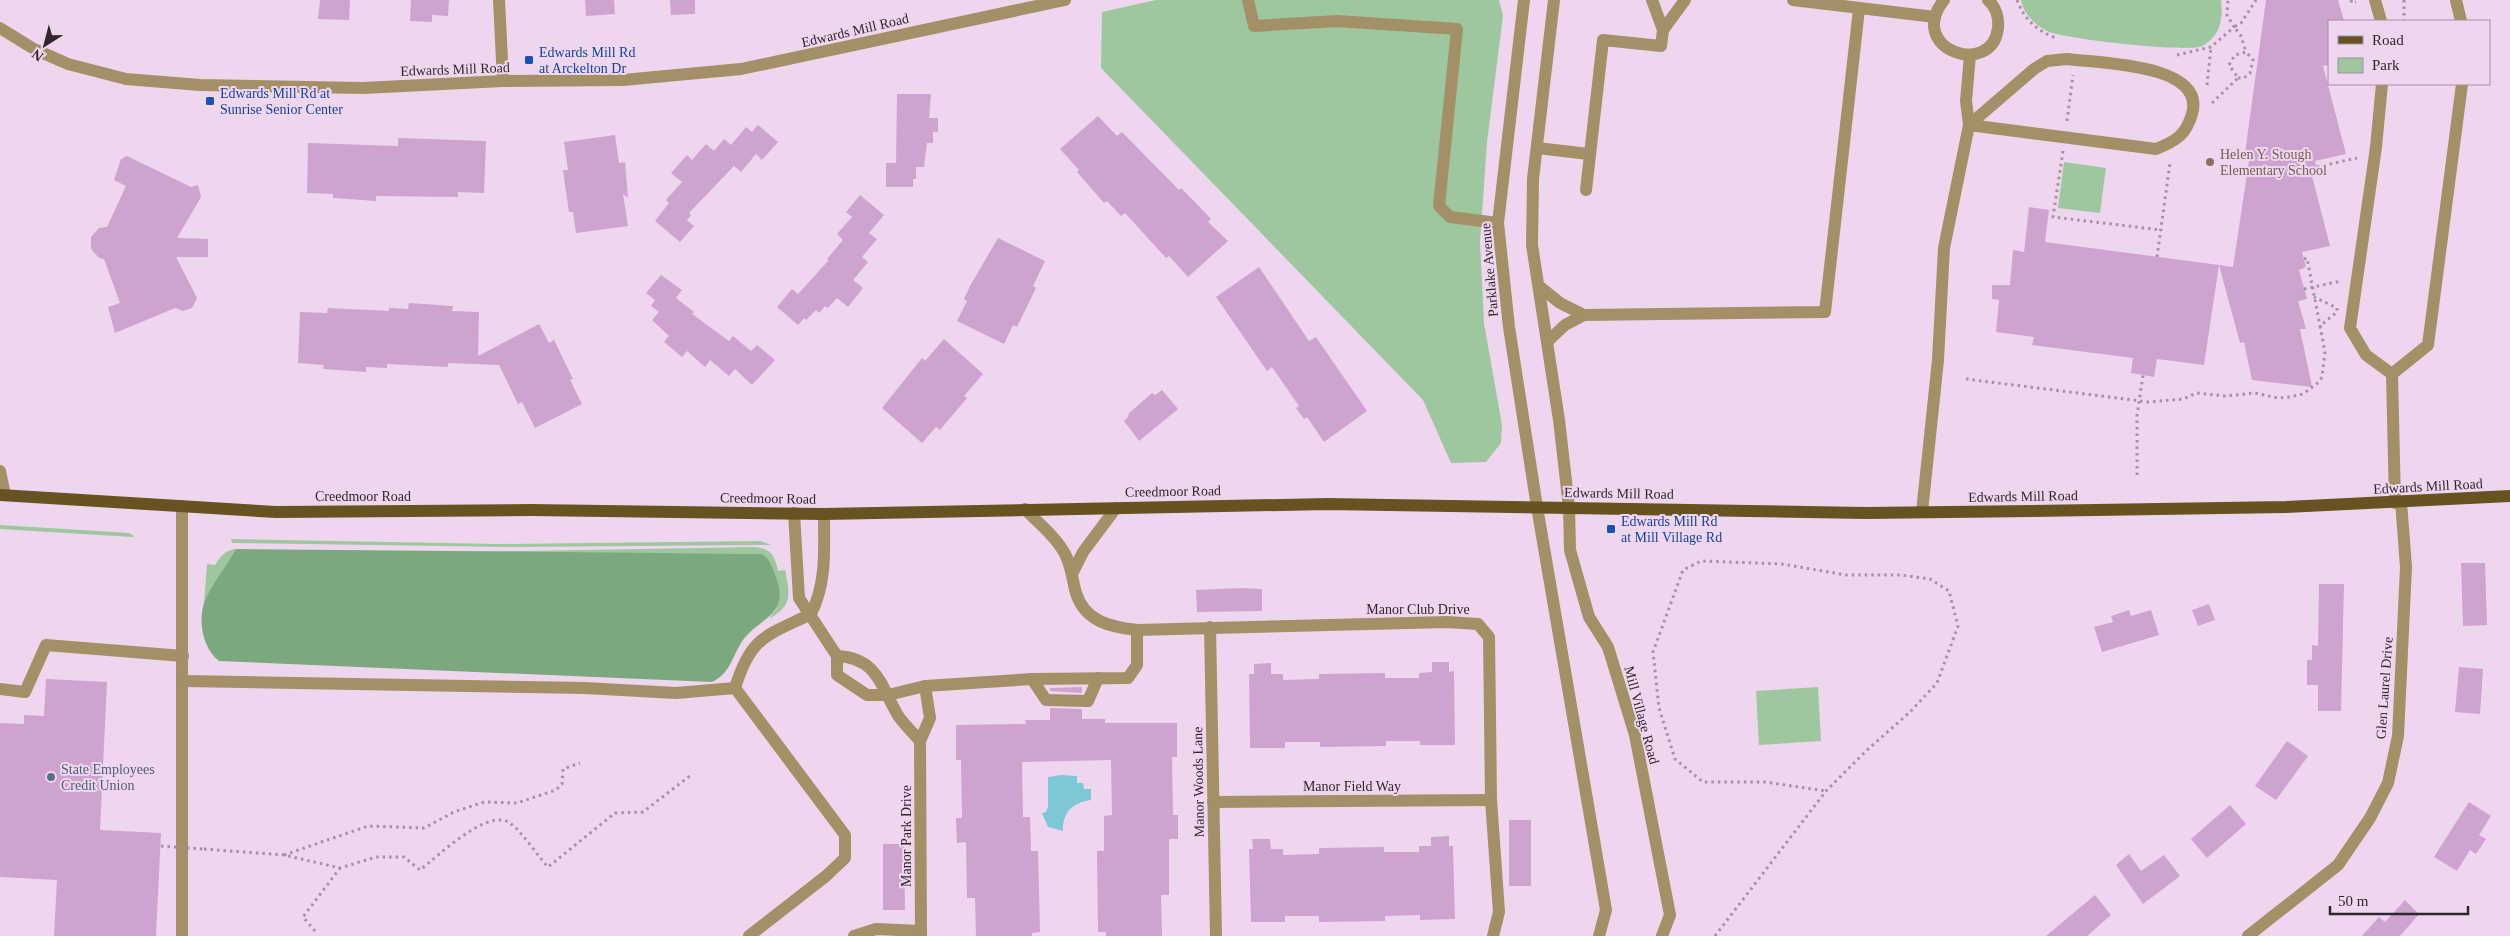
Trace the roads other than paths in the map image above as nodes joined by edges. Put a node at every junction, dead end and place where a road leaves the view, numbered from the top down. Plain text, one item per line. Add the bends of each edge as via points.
1 (500, 0) edge
2 (1065, 0) edge
3 (1248, 0) edge
4 (1524, 0) edge
5 (1554, 0) edge
6 (1652, 0) edge
7 (1684, 0) edge
8 (1793, 0) edge
9 (1944, 0) edge
10 (1988, 0) edge
11 (2375, 0) edge
12 (2456, 0) edge
13 (1859, 8) junction
14 (1935, 18) junction
15 (2381, 20) edge
16 (2461, 20) edge
17 (0, 28) edge
18 (1663, 30) junction
19 (1970, 55) junction
20 (503, 81) junction
21 (2382, 85) edge
22 (2462, 85) edge
23 (1968, 125) junction
24 (1537, 148) junction
25 (1589, 154) junction
26 (1586, 190) dead end
27 (1498, 223) junction
28 (1540, 287) junction
29 (1584, 315) junction
30 (1548, 340) junction
31 (2392, 374) junction
32 (0, 471) edge
33 (3, 495) edge
34 (2510, 496) edge
35 (2398, 503) junction
36 (182, 506) junction
37 (1537, 507) junction
38 (1569, 507) junction
39 (1116, 508) junction
40 (1025, 510) junction
41 (1922, 512) junction
42 (794, 513) junction
43 (824, 514) junction
44 (1072, 574) junction
45 (811, 614) junction
46 (1210, 627) junction
47 (1137, 630) junction
48 (184, 656) junction
49 (837, 656) junction
50 (1098, 678) junction
51 (1032, 679) junction
52 (184, 680) junction
53 (925, 686) junction
54 (735, 688) junction
55 (0, 689) edge
56 (888, 695) junction
57 (920, 740) junction
58 (1491, 800) junction
59 (1214, 802) junction
60 (921, 933) edge
61 (182, 936) edge
62 (749, 936) edge
63 (854, 936) edge
64 (1216, 936) edge
65 (1493, 936) edge
66 (1599, 936) edge
67 (1662, 936) edge
68 (2248, 936) edge

1 - 20 street
2 - 20 street, Edwards Mill Road via 740,69 623,80
3 - 27 street via 1254,26 1337,21 1458,29 1439,206 1450,217
4 - 27 street, Parklake Avenue
5 - 24 street
6 - 18 street
7 - 18 street
8 - 13 street
9 - 14 street
10 - 19 street via 1996,12 1998,31 1988,47
11 - 15 street
12 - 16 street
13 - 14 street
13 - 29 street via 1825,312
14 - 19 street via 1934,26 1940,42 1954,53
17 - 20 street, Edwards Mill Road via 34,49 68,64 126,79 200,85 363,88
18 - 25 street via 1661,46 1602,40
19 - 23 street via 1966,101
21 - 31 street via 2350,328 2366,355
22 - 31 street via 2428,345
23 - 23 street via 2156,149 2176,142 2189,125 2194,107 2190,92 2176,78 2158,70 2067,59 2047,61 2034,68
23 - 41 street via 1944,248 1938,360
24 - 25 street
24 - 28 street via 1532,245
25 - 26 street
27 - 37 street, Parklake Avenue via 1509,327
28 - 29 street via 1560,303
28 - 30 street
29 - 30 street via 1565,325
30 - 38 street
31 - 35 street, Glen Laurel Drive
32 - 33 street
33 - 36 main road, Creedmoor Road
34 - 35 main road, Edwards Mill Road
35 - 41 main road, Edwards Mill Road
35 - 68 street, Glen Laurel Drive via 2406,567 2398,736 2388,783 2370,818 2338,865
36 - 42 main road, Creedmoor Road via 276,512
36 - 48 street
37 - 38 main road, Edwards Mill Road
37 - 39 main road, Creedmoor Road via 1328,504
37 - 66 street via 1606,910
38 - 41 main road, Edwards Mill Road
38 - 67 street, Mill Village Road via 1572,563 1589,616 1608,648 1635,735 1670,914
39 - 40 main road, Creedmoor Road
39 - 44 street via 1083,552
40 - 43 main road, Creedmoor Road
40 - 44 street, Manor Club Drive via 1062,549
42 - 43 main road, Creedmoor Road
42 - 45 street via 799,598
43 - 45 street via 821,595
44 - 47 street, Manor Club Drive via 1076,595 1091,618 1114,627
45 - 49 street
45 - 54 street via 766,636 750,650
46 - 47 street, Manor Club Drive
46 - 58 street, Manor Club Drive via 1478,624 1490,637
46 - 59 street, Manor Woods Lane
47 - 50 street via 1137,665 1128,678
48 - 52 street
48 - 55 street via 46,645 25,692
49 - 56 street via 852,657 880,677
49 - 56 street via 837,675 866,695
50 - 51 street
50 - 51 street via 1088,701 1046,700
51 - 53 street
52 - 54 street via 585,688 676,693
52 - 61 street
53 - 56 street
53 - 57 street, Manor Park Drive via 930,718
54 - 62 street via 845,835 845,858
56 - 57 street via 900,718
57 - 60 street, Manor Park Drive
58 - 59 street, Manor Field Way
58 - 65 street, Manor Club Drive via 1499,912
59 - 64 street, Manor Woods Lane
60 - 63 street, Manor Park Drive via 876,929

